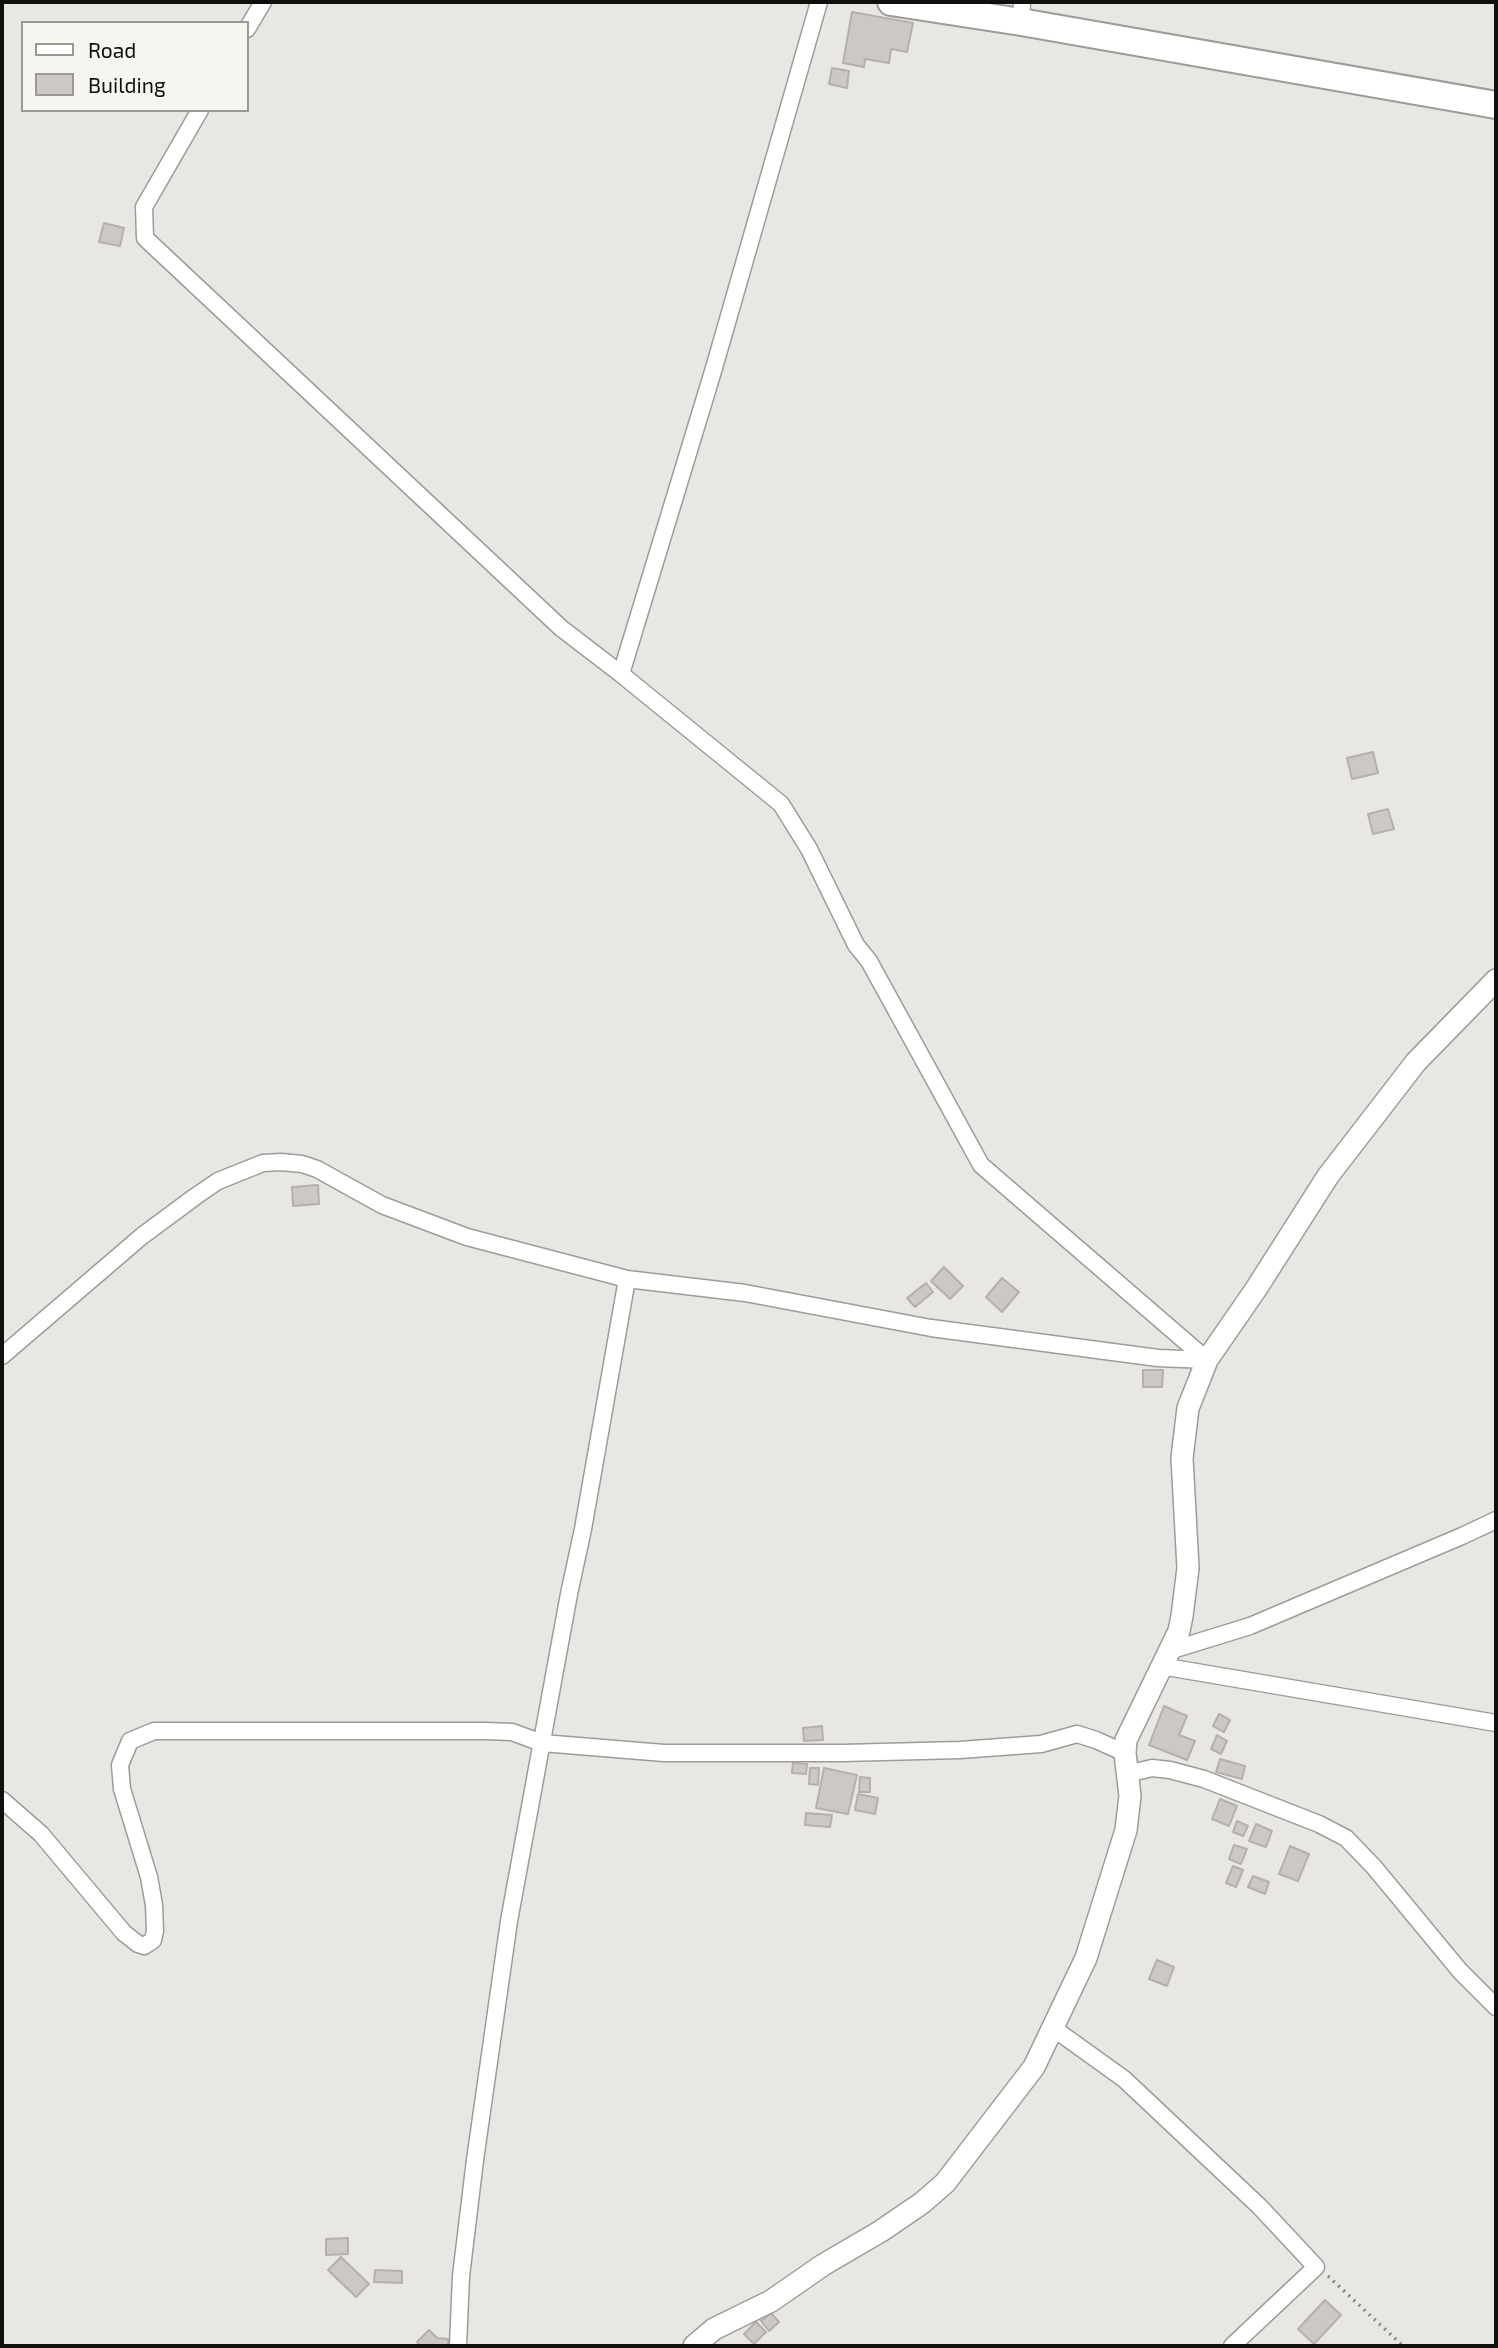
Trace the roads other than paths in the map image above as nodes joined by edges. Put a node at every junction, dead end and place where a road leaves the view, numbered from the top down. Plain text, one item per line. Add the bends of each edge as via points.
1 (263, 2) edge
2 (819, 2) edge
3 (891, 2) edge
4 (1022, 12) edge
5 (248, 27) edge
6 (1496, 105) edge
7 (199, 112) edge
8 (621, 674) junction
9 (1496, 980) edge
10 (627, 1279) junction
11 (2, 1356) edge
12 (1207, 1360) junction
13 (1496, 1520) edge
14 (1165, 1658) junction
15 (1496, 1723) edge
16 (542, 1743) junction
17 (1126, 1764) junction
18 (2, 1800) edge
19 (1496, 2007) edge
20 (1053, 2028) junction
21 (458, 2346) edge
22 (694, 2346) edge
23 (1232, 2346) edge

1 - 5 street
2 - 8 street
3 - 4 main road
4 - 6 main road via 1320,76
7 - 8 street via 144,207 145,238 561,628
8 - 12 street via 780,804 982,1165
9 - 12 street via 1416,1062 1328,1176
10 - 11 street via 467,1237 382,1205 317,1169 263,1163 195,1196
10 - 12 street via 745,1293 931,1328 1158,1358
10 - 16 street
12 - 14 street via 1184,1428 1187,1588 1179,1631
13 - 14 street
14 - 15 street
14 - 17 street via 1125,1740
16 - 17 street via 664,1753 843,1753 1041,1744 1077,1734 1096,1740
16 - 18 street via 512,1732 449,1730 175,1730 141,1735 130,1741 120,1765 122,1789 154,1905 155,1931 144,1946 124,1933 41,1834
16 - 21 street via 509,1921 475,2160
17 - 19 street via 1204,1779 1346,1838
17 - 20 street via 1130,1796 1126,1830 1086,1958
20 - 22 street via 1034,2067 945,2183 881,2231
20 - 23 street via 1124,2079 1317,2267

